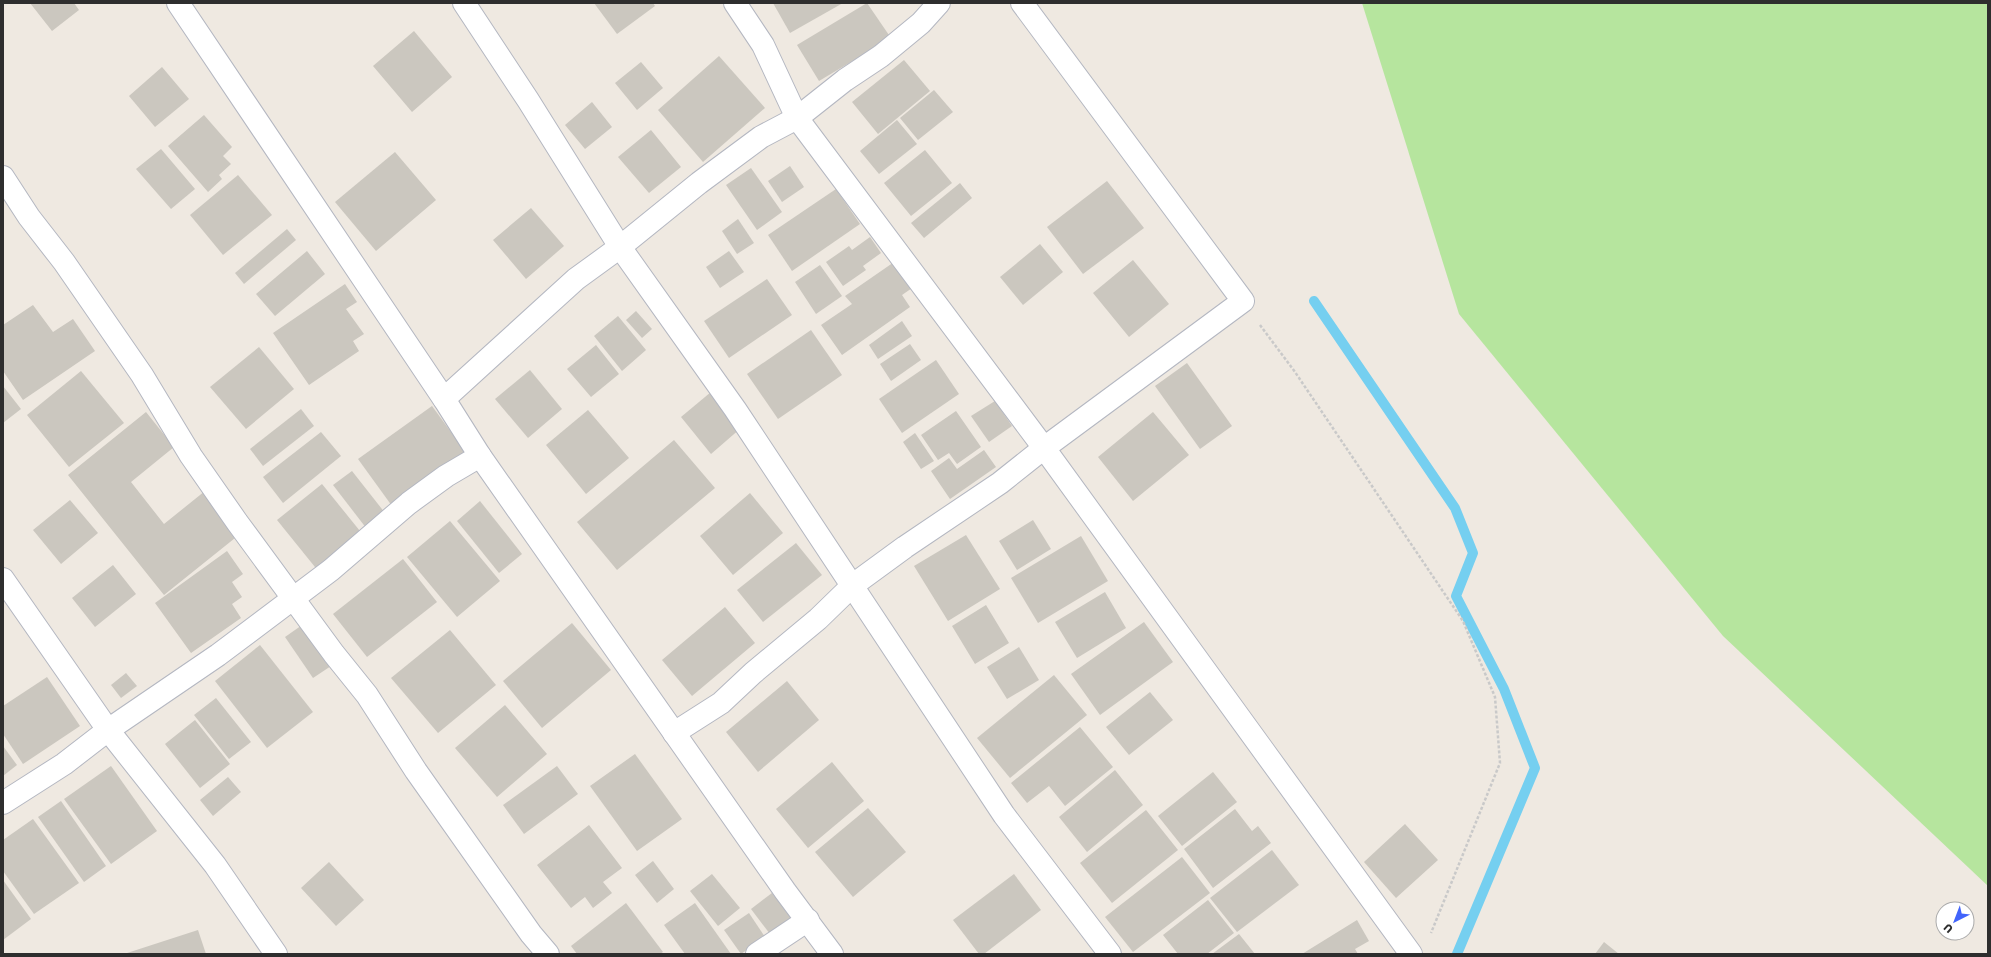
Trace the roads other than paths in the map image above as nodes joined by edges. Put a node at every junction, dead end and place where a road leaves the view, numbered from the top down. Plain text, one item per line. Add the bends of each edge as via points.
1 (178, 3) edge
2 (464, 3) edge
3 (735, 3) edge
4 (939, 3) edge
5 (1022, 3) edge
6 (797, 118) junction
7 (3, 177) edge
8 (620, 247) junction
9 (444, 399) junction
10 (1044, 448) junction
11 (480, 456) junction
12 (3, 579) edge
13 (853, 585) junction
14 (294, 600) junction
15 (108, 730) junction
16 (674, 733) junction
17 (3, 803) edge
18 (808, 920) junction
19 (276, 954) edge
20 (548, 954) edge
21 (757, 954) edge
22 (832, 954) edge
23 (1110, 954) edge
24 (1411, 954) edge

1 - 9 street
2 - 8 street
3 - 6 street via 763,45
4 - 6 street via 921,23 882,56 845,80
5 - 10 street via 1243,301
6 - 8 street via 761,138 705,178
6 - 10 street
7 - 14 street via 142,375 191,456
8 - 9 street via 576,279
8 - 13 street via 735,409
9 - 11 street
10 - 13 street via 1000,483
10 - 24 street
11 - 14 street via 446,476 409,503
11 - 16 street
12 - 15 street
13 - 16 street via 818,619 721,703
13 - 23 street via 1004,815
14 - 15 street
14 - 20 street via 367,695 416,772 531,934
15 - 17 street via 64,764
15 - 19 street via 215,865
16 - 18 street
18 - 21 street
18 - 22 street

